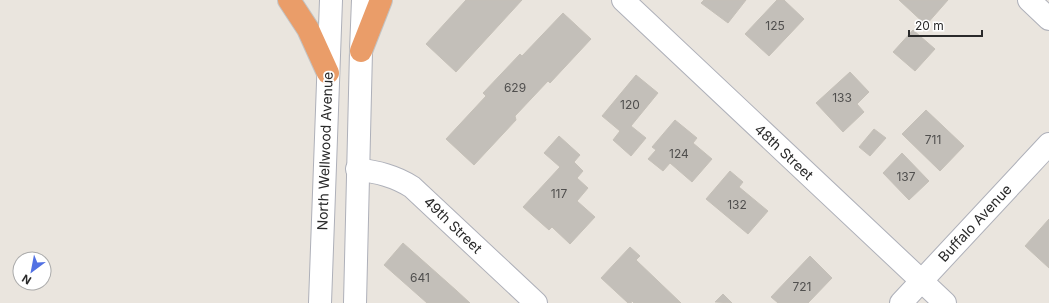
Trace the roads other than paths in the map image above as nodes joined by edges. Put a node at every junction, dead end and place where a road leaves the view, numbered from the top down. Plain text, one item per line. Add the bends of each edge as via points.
1 (289, 0) edge
2 (330, 0) edge
3 (363, 0) edge
4 (381, 0) edge
5 (623, 0) edge
6 (1029, 0) edge
7 (1049, 19) edge
8 (361, 51) junction
9 (328, 73) junction
10 (1049, 144) edge
11 (357, 169) junction
12 (922, 281) junction
13 (320, 303) edge
14 (355, 303) edge
15 (536, 303) edge
16 (901, 303) edge
17 (945, 303) edge

1 - 9 highway via 308,29
2 - 9 street, North Wellwood Avenue
3 - 8 street
4 - 8 highway
5 - 12 street, 48th Street
6 - 7 street
8 - 11 street
9 - 13 street, North Wellwood Avenue
10 - 12 street, Buffalo Avenue
11 - 14 street
11 - 15 street, 49th Street via 382,173 412,187
12 - 16 street, Buffalo Avenue
12 - 17 street, 48th Street

